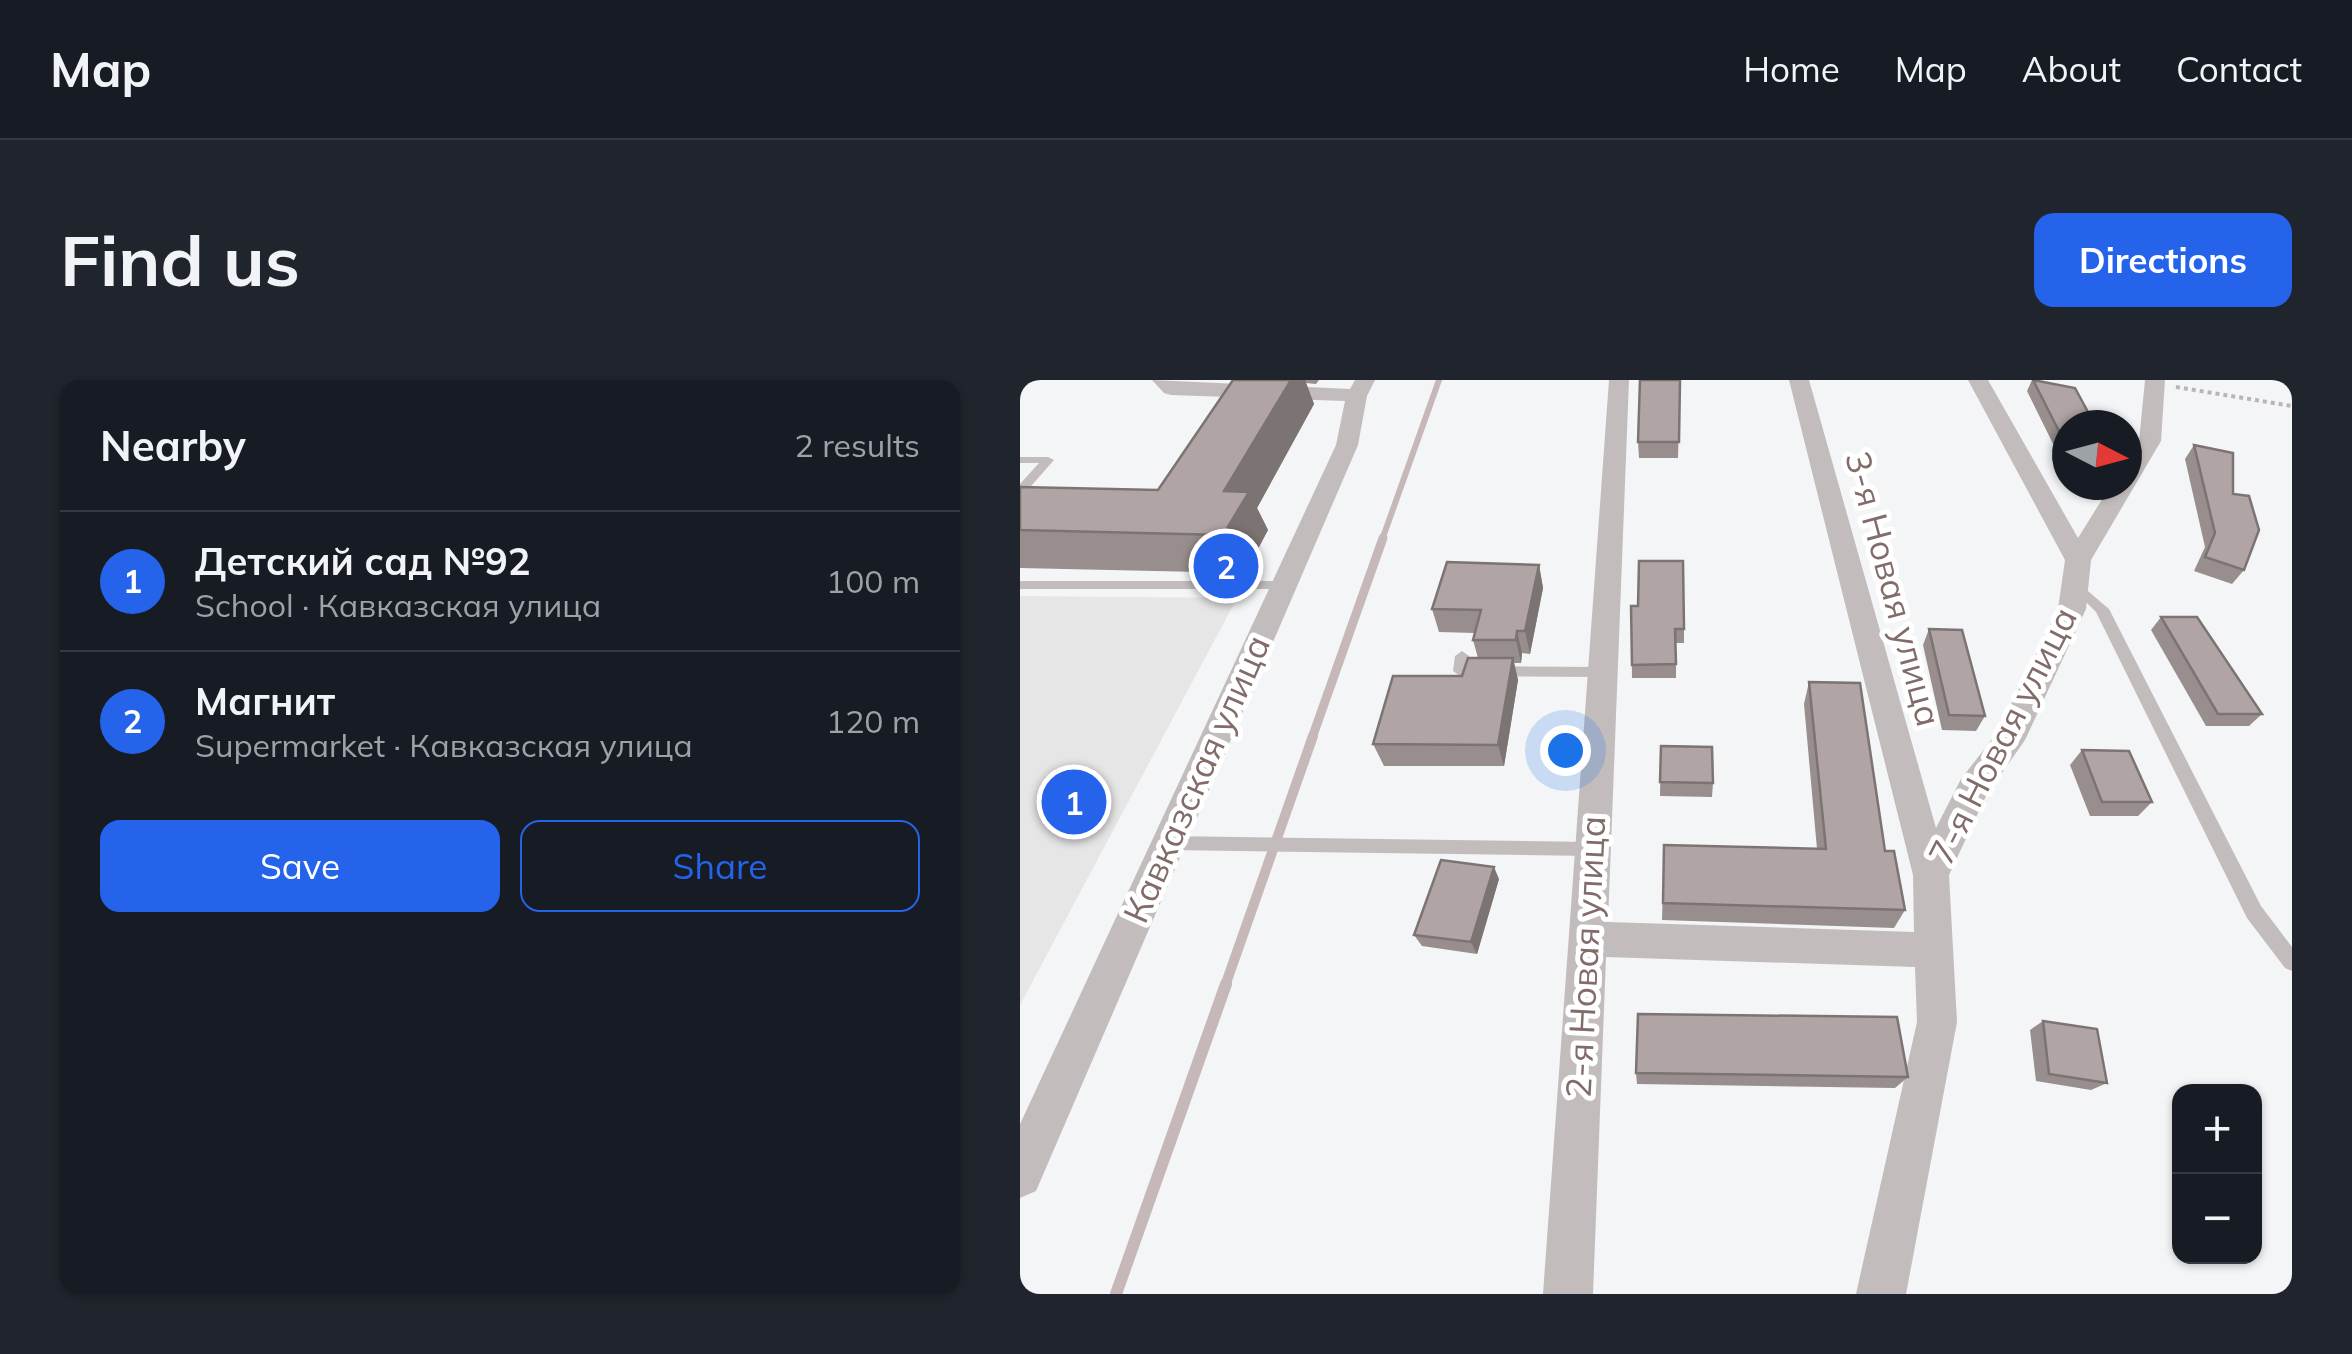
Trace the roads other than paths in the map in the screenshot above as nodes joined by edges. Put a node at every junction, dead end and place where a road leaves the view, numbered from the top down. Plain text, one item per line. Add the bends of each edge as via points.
1 (1162, 380) edge
2 (1619, 380) edge
3 (1798, 380) edge
4 (1978, 380) edge
5 (2155, 382) edge
6 (1361, 388) edge
7 (1256, 392) edge
8 (2142, 454) edge
9 (1020, 460) edge
10 (1020, 494) edge
11 (1039, 497) edge
12 (2115, 500) edge
13 (2076, 572) junction
14 (1020, 584) edge
15 (1284, 585) junction
16 (1462, 656) dead end
17 (1600, 672) junction
18 (1169, 843) junction
19 (1591, 849) junction
20 (1932, 875) junction
21 (1586, 940) junction
22 (1934, 950) junction
23 (2292, 962) edge
24 (1020, 1176) edge
25 (1568, 1294) edge
26 (1881, 1294) edge

1 - 7 street via 1171,389
2 - 17 street, 2-я Новая улица
3 - 20 street, 3-я Новая улица
4 - 13 street
5 - 8 street, 7-я Новая улица via 2150,441
6 - 7 street
6 - 15 street, Кавказская улица via 1347,445
9 - 10 lane via 1048,460
10 - 11 lane
12 - 13 street, 7-я Новая улица
13 - 20 street, 7-я Новая улица via 2072,609
13 - 23 lane via 2102,609 2254,912
14 - 15 lane
15 - 18 street, Кавказская улица
16 - 17 lane via 1460,672
17 - 19 street, 2-я Новая улица
18 - 19 lane
18 - 24 street, Кавказская улица
19 - 21 street, 2-я Новая улица
20 - 22 street, 7-я Новая улица
21 - 22 street
21 - 25 street, 2-я Новая улица
22 - 26 street, 7-я Новая улица via 1937,1022

